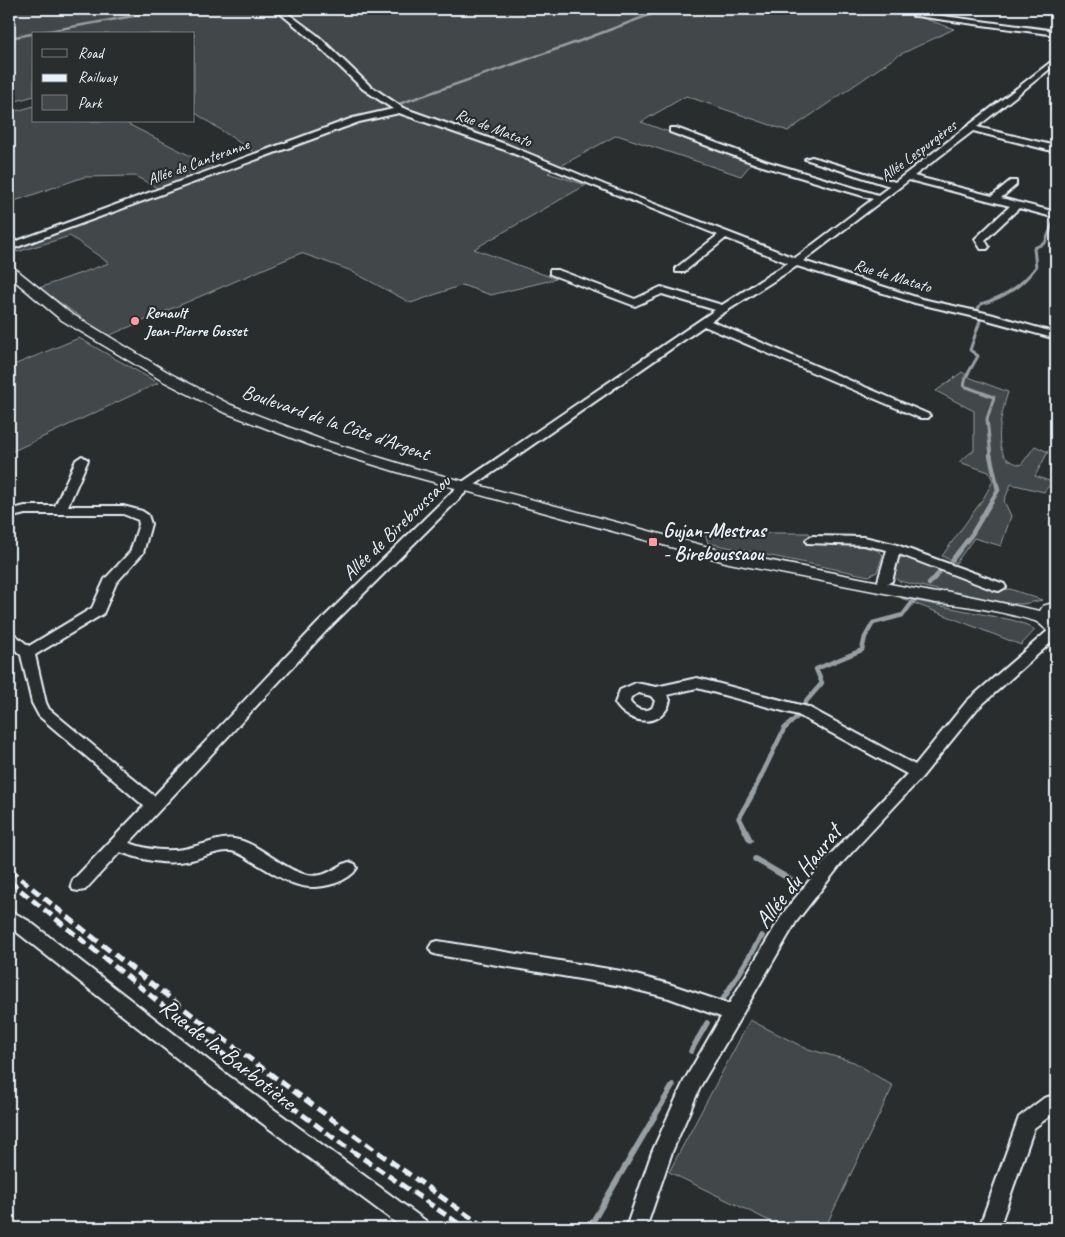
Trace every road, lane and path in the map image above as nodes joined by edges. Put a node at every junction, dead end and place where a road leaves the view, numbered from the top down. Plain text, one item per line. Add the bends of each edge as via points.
1 (278, 9) edge
2 (916, 14) dead end
3 (1056, 33) edge
4 (1056, 60) edge
5 (400, 110) junction
6 (971, 128) junction
7 (673, 130) dead end
8 (1056, 139) edge
9 (1045, 148) junction
10 (1056, 149) edge
11 (809, 159) dead end
12 (907, 177) junction
13 (1013, 183) dead end
14 (896, 186) junction
15 (880, 198) junction
16 (994, 199) junction
17 (1017, 205) junction
18 (1054, 214) edge
19 (724, 235) junction
20 (9, 247) edge
21 (984, 247) dead end
22 (796, 262) junction
23 (9, 270) edge
24 (680, 270) dead end
25 (554, 272) dead end
26 (723, 309) junction
27 (704, 322) junction
28 (1056, 336) edge
29 (924, 416) dead end
30 (82, 460) dead end
31 (465, 486) junction
32 (60, 510) junction
33 (9, 514) edge
34 (812, 540) dead end
35 (894, 548) junction
36 (884, 585) junction
37 (999, 587) dead end
38 (1053, 622) edge
39 (9, 638) edge
40 (28, 652) junction
41 (656, 692) dead end
42 (917, 772) junction
43 (154, 805) junction
44 (117, 845) junction
45 (349, 868) dead end
46 (79, 885) dead end
47 (9, 917) edge
48 (438, 948) dead end
49 (732, 1013) junction
50 (1056, 1105) edge
51 (419, 1228) edge
52 (636, 1228) edge
53 (989, 1228) edge

1 - 5 street, Rue de Matato via 314,37 366,87
2 - 3 street
4 - 6 street, Allée Lespurgères
5 - 19 street, Rue de Matato via 505,147
5 - 20 street, Allée de Canteranne via 356,120
6 - 9 street
6 - 12 street, Allée Lespurgères
7 - 15 street via 762,163
8 - 9 street
9 - 10 street
11 - 14 street
12 - 14 street, Allée Lespurgères
12 - 16 street
13 - 16 street
14 - 15 street, Allée Lespurgères
15 - 22 street, Allée Lespurgères
16 - 17 street
17 - 18 street
17 - 21 street via 980,238
19 - 22 street, Rue de Matato
19 - 24 street
22 - 26 street, Allée de Bireboussaou
22 - 28 street, Rue de Matato via 919,301
23 - 31 main road, Boulevard de la Côte d'Argent via 80,326 207,399 320,444
25 - 26 street via 635,303 661,290
26 - 27 street, Allée de Bireboussaou
27 - 29 street
27 - 31 street, Allée de Bireboussaou
30 - 32 street
31 - 36 main road, Boulevard de la Côte d'Argent via 682,544 722,548
31 - 43 street, Allée de Bireboussaou via 322,627
32 - 33 street via 25,510
32 - 40 street via 123,510 138,514 144,518 145,524 136,553 110,582 98,611
34 - 35 street via 864,541
35 - 36 street
35 - 37 street
36 - 38 main road, Boulevard de la Côte d'Argent
38 - 42 street, Allée du Haurat via 972,705
39 - 40 street
40 - 43 street via 39,703 44,712
41 - 42 street via 697,683 802,711
42 - 49 street, Allée du Haurat via 835,860 790,916
43 - 44 street, Allée de Bireboussaou
44 - 45 street via 143,855 162,856 188,855 234,845 300,880 316,883 334,879
44 - 46 street, Allée de Bireboussaou
47 - 51 street, Rue de la Barbotière via 224,1084
48 - 49 street via 605,975 677,992
49 - 52 street, Allée du Haurat via 693,1081 662,1152
50 - 53 street via 1051,1104 1026,1123

